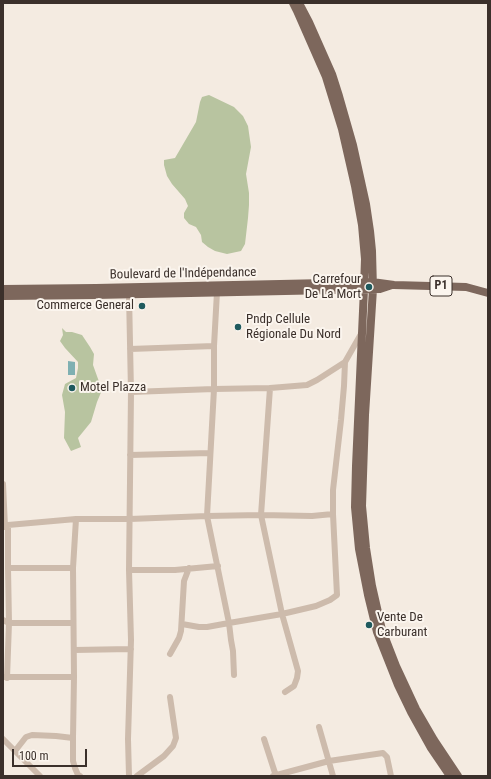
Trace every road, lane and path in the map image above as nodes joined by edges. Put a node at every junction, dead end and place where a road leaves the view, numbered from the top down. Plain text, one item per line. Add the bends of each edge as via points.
1 (293, 3) edge
2 (299, 3) edge
3 (364, 272) junction
4 (352, 283) junction
5 (368, 286) junction
6 (3, 289) edge
7 (217, 292) junction
8 (488, 293) edge
9 (129, 294) junction
10 (3, 296) edge
11 (363, 332) junction
12 (214, 346) junction
13 (130, 349) junction
14 (345, 362) junction
15 (270, 388) junction
16 (214, 389) junction
17 (131, 392) junction
18 (210, 453) junction
19 (130, 455) junction
20 (3, 484) edge
21 (333, 514) junction
22 (261, 515) junction
23 (208, 516) junction
24 (130, 518) junction
25 (76, 519) junction
26 (5, 526) edge
27 (218, 566) junction
28 (8, 568) junction
29 (73, 568) junction
30 (189, 568) junction
31 (129, 570) junction
32 (282, 614) junction
33 (3, 620) edge
34 (10, 623) junction
35 (73, 623) junction
36 (229, 623) junction
37 (182, 624) junction
38 (131, 649) junction
39 (74, 650) junction
40 (170, 654) dead end
41 (234, 676) dead end
42 (74, 677) junction
43 (5, 678) edge
44 (285, 692) dead end
45 (170, 697) dead end
46 (320, 727) dead end
47 (73, 738) junction
48 (3, 739) edge
49 (264, 739) dead end
50 (15, 751) junction
51 (328, 761) junction
52 (40, 776) edge
53 (80, 776) edge
54 (129, 776) edge
55 (137, 776) edge
56 (275, 776) edge
57 (333, 776) edge
58 (391, 776) edge
59 (450, 776) edge
60 (458, 776) edge

1 - 3 main road via 326,77 342,129 362,225
2 - 5 main road via 332,74 348,124 366,204 372,251
3 - 4 main road
3 - 5 main road
4 - 5 main road, Boulevard de l'Indépendance
4 - 6 main road, Boulevard de l'Indépendance
5 - 7 main road, Boulevard de l'Indépendance
5 - 8 main road, P1 via 380,289 394,285 466,286
5 - 11 main road
5 - 60 main road via 362,500 372,586 382,630 396,666 434,740
7 - 9 main road, Boulevard de l'Indépendance
7 - 12 street
9 - 10 main road, Boulevard de l'Indépendance
9 - 13 street
11 - 14 street
11 - 59 main road via 356,507 359,549 368,595 377,632 398,685 431,748
12 - 13 street
12 - 16 street
13 - 17 street
14 - 15 street via 307,385
14 - 21 street
15 - 16 street
15 - 22 street
16 - 17 street
16 - 18 street
17 - 19 street
18 - 19 street
18 - 23 street
19 - 24 street
20 - 26 street
21 - 22 street
21 - 32 street via 337,595 316,606
22 - 23 street
22 - 32 street
23 - 24 street
23 - 27 street
24 - 25 street
24 - 31 street
25 - 26 street
25 - 29 street
26 - 28 street
27 - 30 street
27 - 36 street
28 - 29 street
28 - 34 street
29 - 35 street
30 - 31 street
30 - 37 street via 184,581
31 - 38 street
32 - 36 street
32 - 44 street via 298,671 294,686
33 - 34 street
34 - 35 street
34 - 43 street
35 - 39 street
36 - 37 street via 207,627
36 - 41 street
37 - 40 street via 179,638
38 - 39 street
38 - 54 street
39 - 42 street
42 - 43 street
42 - 47 street
45 - 55 street via 176,738 173,746
46 - 51 street
47 - 50 street via 32,735 26,737
47 - 53 street via 75,768
48 - 50 street
49 - 56 street
50 - 52 street
51 - 56 street
51 - 57 street
51 - 58 street via 383,753 387,757

